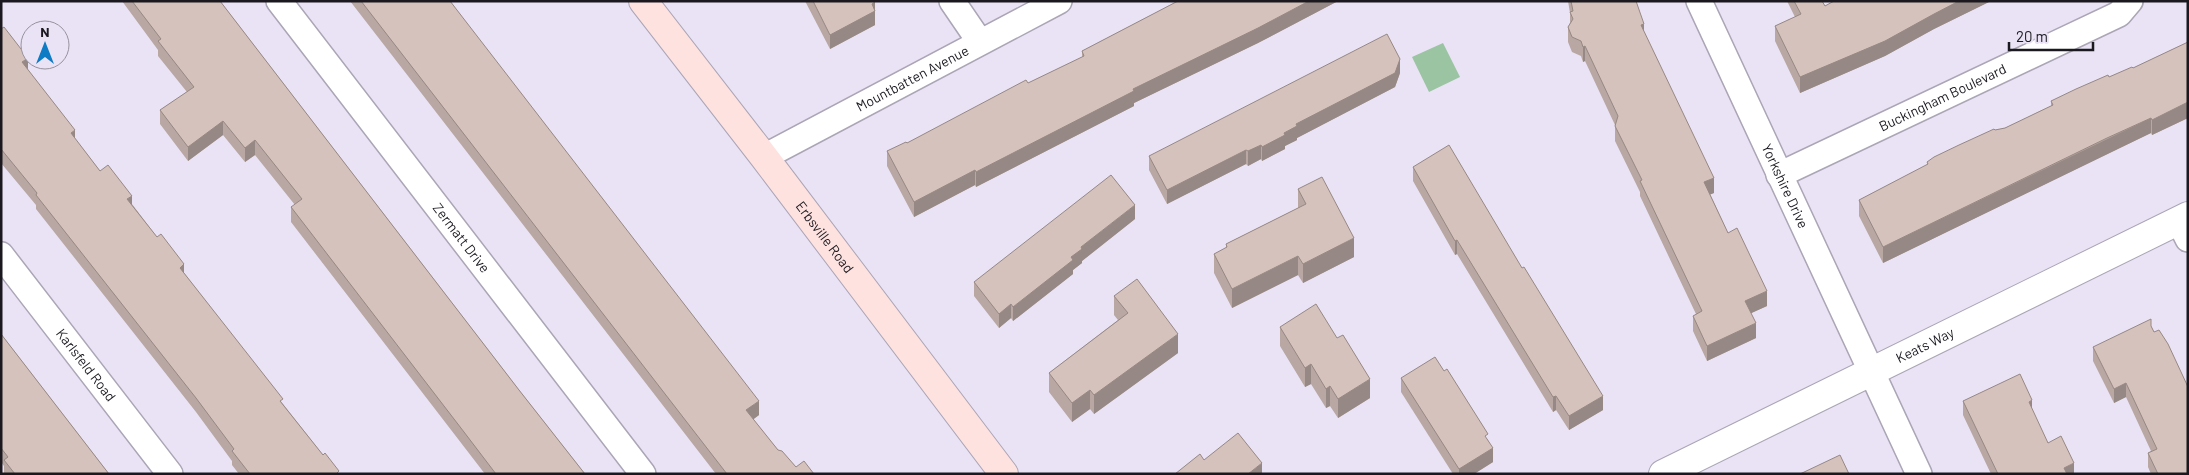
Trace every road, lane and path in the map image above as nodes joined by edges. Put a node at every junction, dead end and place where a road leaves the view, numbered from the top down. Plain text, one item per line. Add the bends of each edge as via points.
1 (279, 1) edge
2 (643, 1) edge
3 (952, 1) edge
4 (1059, 1) edge
5 (1699, 1) edge
6 (2130, 1) edge
7 (980, 42) junction
8 (764, 157) junction
9 (1779, 175) junction
10 (2185, 225) edge
11 (1, 255) edge
12 (1870, 371) junction
13 (170, 474) edge
14 (642, 474) edge
15 (1004, 474) edge
16 (1663, 474) edge
17 (1919, 474) edge

1 - 14 street, Zermatt Drive
2 - 8 main road, Erbsville Road
3 - 7 street
4 - 7 street, Mountbatten Avenue
5 - 9 street, Yorkshire Drive
6 - 9 street, Buckingham Boulevard via 2119,14
7 - 8 street, Mountbatten Avenue
8 - 15 main road, Erbsville Road
9 - 12 street, Yorkshire Drive
10 - 12 street, Keats Way
11 - 13 street, Karlsfeld Road
12 - 16 street, Keats Way
12 - 17 street, Yorkshire Drive

